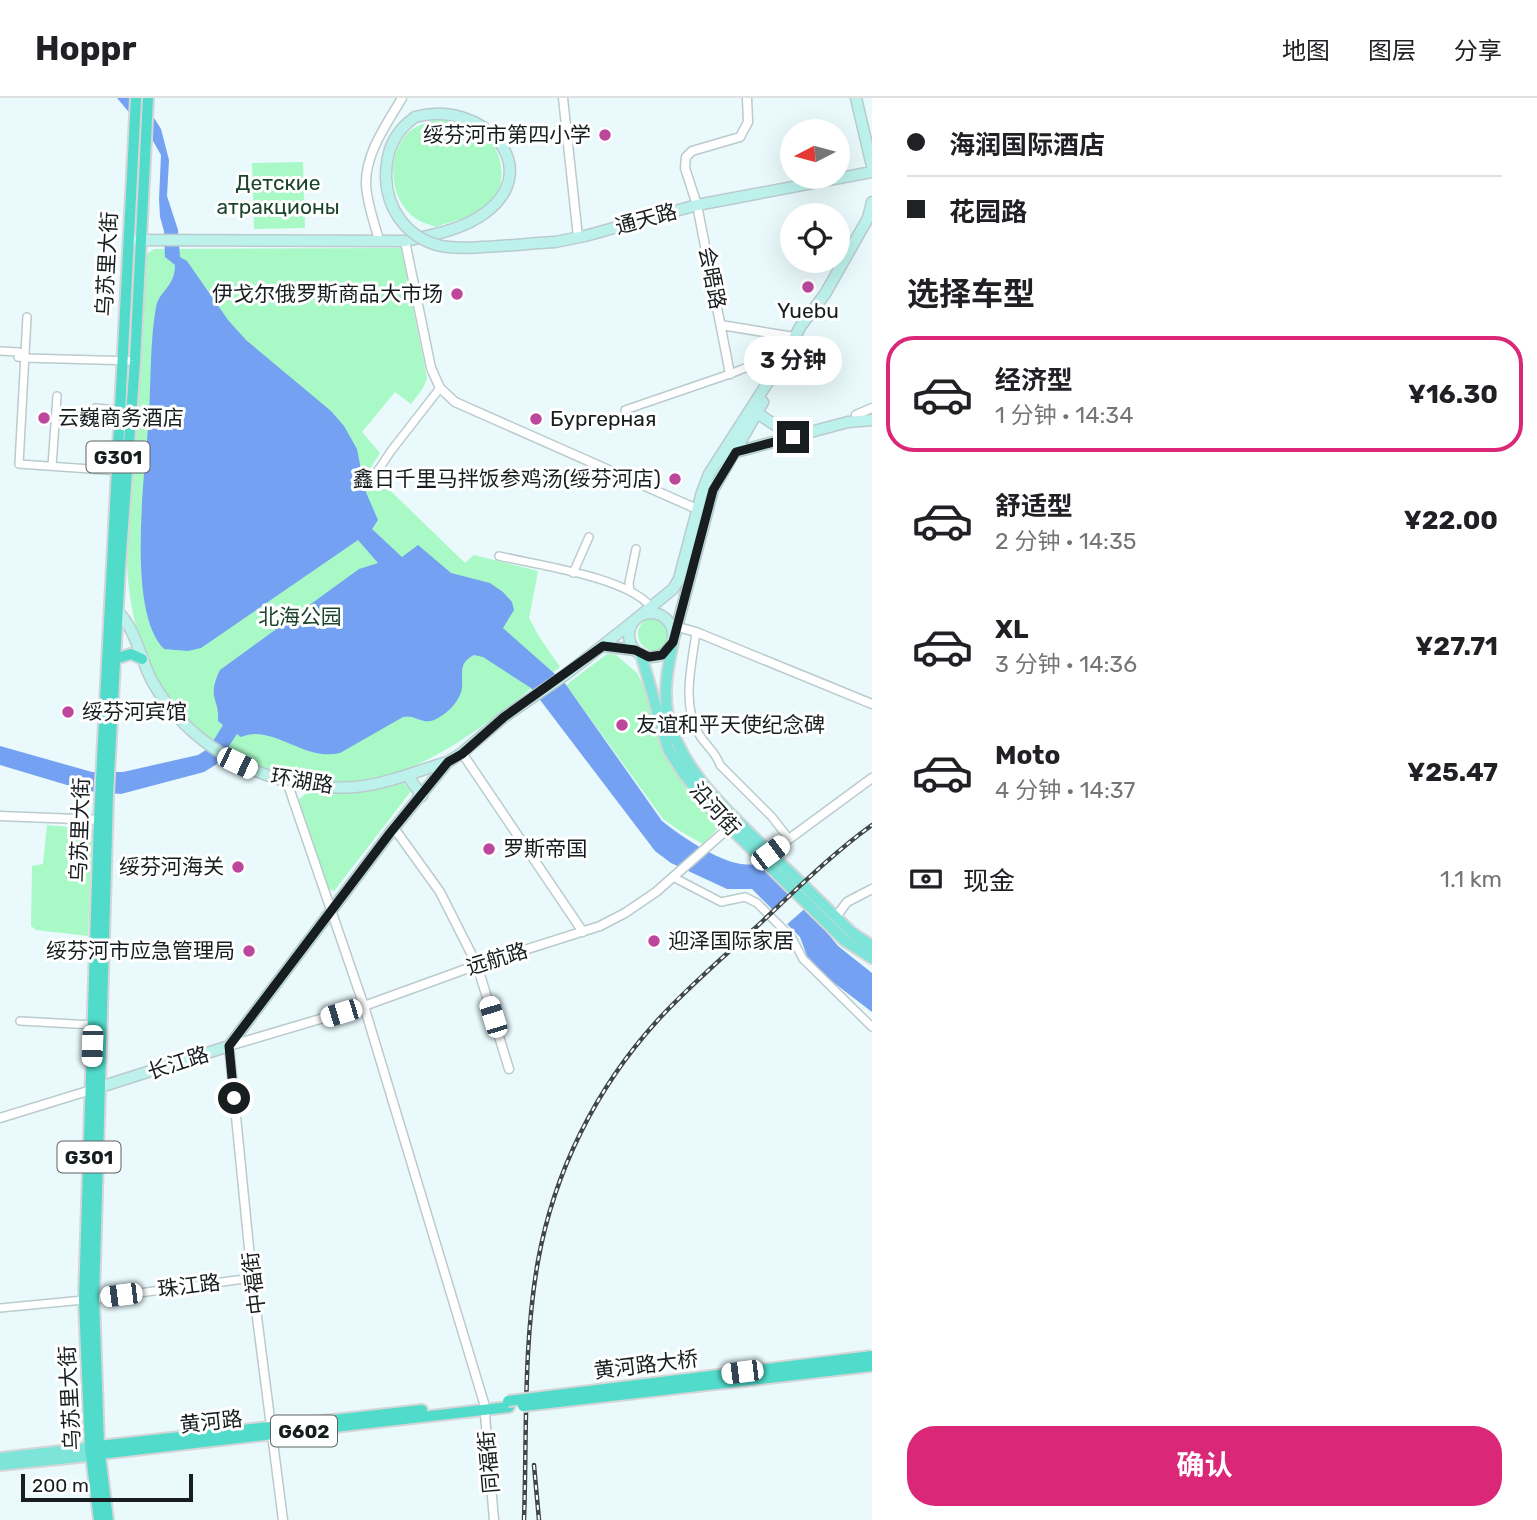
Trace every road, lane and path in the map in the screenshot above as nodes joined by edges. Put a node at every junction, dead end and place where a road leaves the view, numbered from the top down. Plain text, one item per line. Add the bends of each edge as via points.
1 (402, 98) edge
2 (564, 98) edge
3 (747, 98) edge
4 (856, 98) edge
5 (135, 100) edge
6 (148, 102) edge
7 (451, 104) dead end
8 (481, 113) dead end
9 (872, 169) edge
10 (872, 202) edge
11 (697, 205) junction
12 (870, 214) edge
13 (578, 237) junction
14 (127, 240) junction
15 (379, 240) junction
16 (141, 241) junction
17 (405, 241) junction
18 (27, 317) dead end
19 (722, 325) junction
20 (794, 337) junction
21 (0, 351) edge
22 (788, 351) junction
23 (25, 358) junction
24 (122, 361) junction
25 (135, 361) junction
26 (781, 361) junction
27 (730, 374) junction
28 (440, 388) junction
29 (57, 396) dead end
30 (95, 408) dead end
31 (872, 408) edge
32 (120, 410) junction
33 (625, 411) dead end
34 (757, 413) junction
35 (872, 414) edge
36 (856, 415) junction
37 (872, 420) edge
38 (787, 433) junction
39 (734, 448) junction
40 (52, 466) junction
41 (122, 471) junction
42 (371, 481) dead end
43 (697, 509) junction
44 (589, 537) dead end
45 (636, 549) dead end
46 (499, 556) dead end
47 (573, 573) junction
48 (630, 591) junction
49 (651, 607) junction
50 (114, 608) junction
51 (638, 617) junction
52 (675, 625) junction
53 (696, 632) junction
54 (673, 642) junction
55 (603, 646) junction
56 (638, 652) junction
57 (115, 659) junction
58 (142, 659) junction
59 (872, 704) edge
60 (462, 754) junction
61 (448, 762) junction
62 (105, 774) junction
63 (407, 775) junction
64 (872, 778) edge
65 (287, 782) junction
66 (422, 796) junction
67 (0, 816) edge
68 (103, 820) junction
69 (733, 824) junction
70 (394, 828) junction
71 (789, 839) junction
72 (770, 853) junction
73 (673, 877) junction
74 (872, 889) edge
75 (330, 912) junction
76 (836, 917) junction
77 (583, 932) junction
78 (872, 946) edge
79 (872, 958) edge
80 (477, 965) junction
81 (363, 1006) junction
82 (20, 1021) dead end
83 (93, 1025) junction
84 (872, 1027) edge
85 (229, 1046) junction
86 (509, 1069) dead end
87 (95, 1089) junction
88 (0, 1118) edge
89 (253, 1278) junction
90 (89, 1299) junction
91 (0, 1308) edge
92 (872, 1356) edge
93 (872, 1366) edge
94 (509, 1404) junction
95 (484, 1406) junction
96 (272, 1430) junction
97 (95, 1451) junction
98 (0, 1458) edge
99 (0, 1465) edge
100 (99, 1520) edge
101 (108, 1520) edge
102 (283, 1520) edge
103 (494, 1520) edge

1 - 15 street via 372,150 366,184
2 - 13 street
3 - 11 street, 会晤路 via 748,122 740,137 692,151 686,157
4 - 9 main road
5 - 14 highway, 乌苏里大街 / G301
6 - 16 highway, 乌苏里大街 / G301
7 - 13 main road, 通天路, bridge via 431,107 415,117 392,142 386,168 388,193 404,226 439,246 555,242
8 - 17 main road via 496,126 506,144 510,164 503,191 477,218 443,233
9 - 11 main road, 通天路
10 - 12 main road
11 - 13 main road, 通天路
11 - 19 street, 会晤路
12 - 20 main road via 825,294
14 - 16 main road
14 - 24 highway, 乌苏里大街 / G301
15 - 16 main road
15 - 17 main road
16 - 25 highway, 乌苏里大街 / G301
17 - 28 street via 430,368
18 - 23 street
19 - 20 street
19 - 27 street, 会晤路
20 - 22 main road
21 - 23 street via 19,352 19,357
22 - 26 main road
22 - 27 street
23 - 24 street
23 - 40 street via 19,464
24 - 25 street
24 - 32 highway, 乌苏里大街 / G301
25 - 41 highway, 乌苏里大街 / G301
26 - 34 main road via 780,374
26 - 39 main road
27 - 33 street
28 - 42 street
28 - 43 street via 455,402
29 - 40 street
30 - 32 street
31 - 36 street
32 - 41 highway, 乌苏里大街 / G301
34 - 38 main road
34 - 39 main road
35 - 36 main road
36 - 38 main road
37 - 39 main road
38 - 39 main road
39 - 43 main road, 长江路 via 709,474
39 - 52 main road via 713,490
40 - 41 street
41 - 50 highway, 乌苏里大街 / G301
43 - 49 main road, 长江路 via 679,579
44 - 47 street
45 - 48 street
46 - 47 street
47 - 48 street
48 - 49 street
49 - 51 main road, 长江路
50 - 57 highway, 乌苏里大街 / G301
50 - 58 main road, 环湖路 via 127,621
50 - 62 highway, 乌苏里大街 / G301
51 - 52 main road via 658,613
51 - 55 main road, 长江路
51 - 56 main road via 629,634
52 - 53 street
52 - 54 main road
53 - 59 street
53 - 71 street via 688,696 692,718 720,765
54 - 56 main road via 662,655 649,657
54 - 69 main road, 沿河街 via 665,685 668,715 678,745
55 - 56 main road
55 - 60 main road, 长江路 via 504,717
56 - 69 main road, 沿河街 via 668,750 684,774
57 - 58 highway via 131,654
57 - 62 highway, 乌苏里大街 / G301
58 - 65 main road, 环湖路 via 167,702 206,742 228,758
60 - 61 main road, 长江路
60 - 77 street
61 - 63 main road, 环湖路
61 - 66 main road, 长江路
62 - 68 highway, 乌苏里大街 / G301
63 - 65 main road, 环湖路 via 355,787
63 - 66 main road
64 - 71 street
65 - 75 street, 同福街
66 - 70 main road, 长江路
67 - 68 street
68 - 83 highway, 乌苏里大街 / G301
68 - 87 highway, 乌苏里大街 / G301
69 - 72 main road, 沿河街
69 - 73 street, 远航路
69 - 79 main road, 沿河街 via 844,940
70 - 75 main road, 长江路
70 - 80 street via 440,892
71 - 72 street
72 - 76 main road, 沿河街
73 - 77 street, 远航路 via 625,913
73 - 84 street via 721,902 745,897 757,903 792,938 803,959
74 - 76 street via 847,902
75 - 81 street, 同福街
75 - 85 main road, 长江路
76 - 78 main road, 沿河街
77 - 80 street, 远航路
80 - 81 street, 远航路
80 - 86 street
81 - 85 street, 远航路
81 - 95 street, 同福街
82 - 83 street
83 - 87 highway, 乌苏里大街 / G301
85 - 87 main road, 长江路
85 - 89 street, 中福街
87 - 88 street, 长江路
87 - 90 highway, 乌苏里大街 / G301
89 - 90 street, 珠江路
89 - 96 street, 中福街
90 - 91 street, 珠江路
90 - 97 highway, 乌苏里大街 / G301
92 - 94 highway, 黄河路大桥 / G602, bridge
93 - 94 highway, 黄河路大桥 / G602, bridge
94 - 95 highway, 黄河路 / G602
95 - 96 highway, 黄河路 / G602
95 - 103 street, 同福街
96 - 97 highway, 黄河路 / G602
96 - 102 street, 中福街
97 - 98 main road, 黄河路
97 - 99 main road, 黄河路
97 - 100 highway, 乌苏里大街 / G301
97 - 101 highway, 乌苏里大街 / G301

